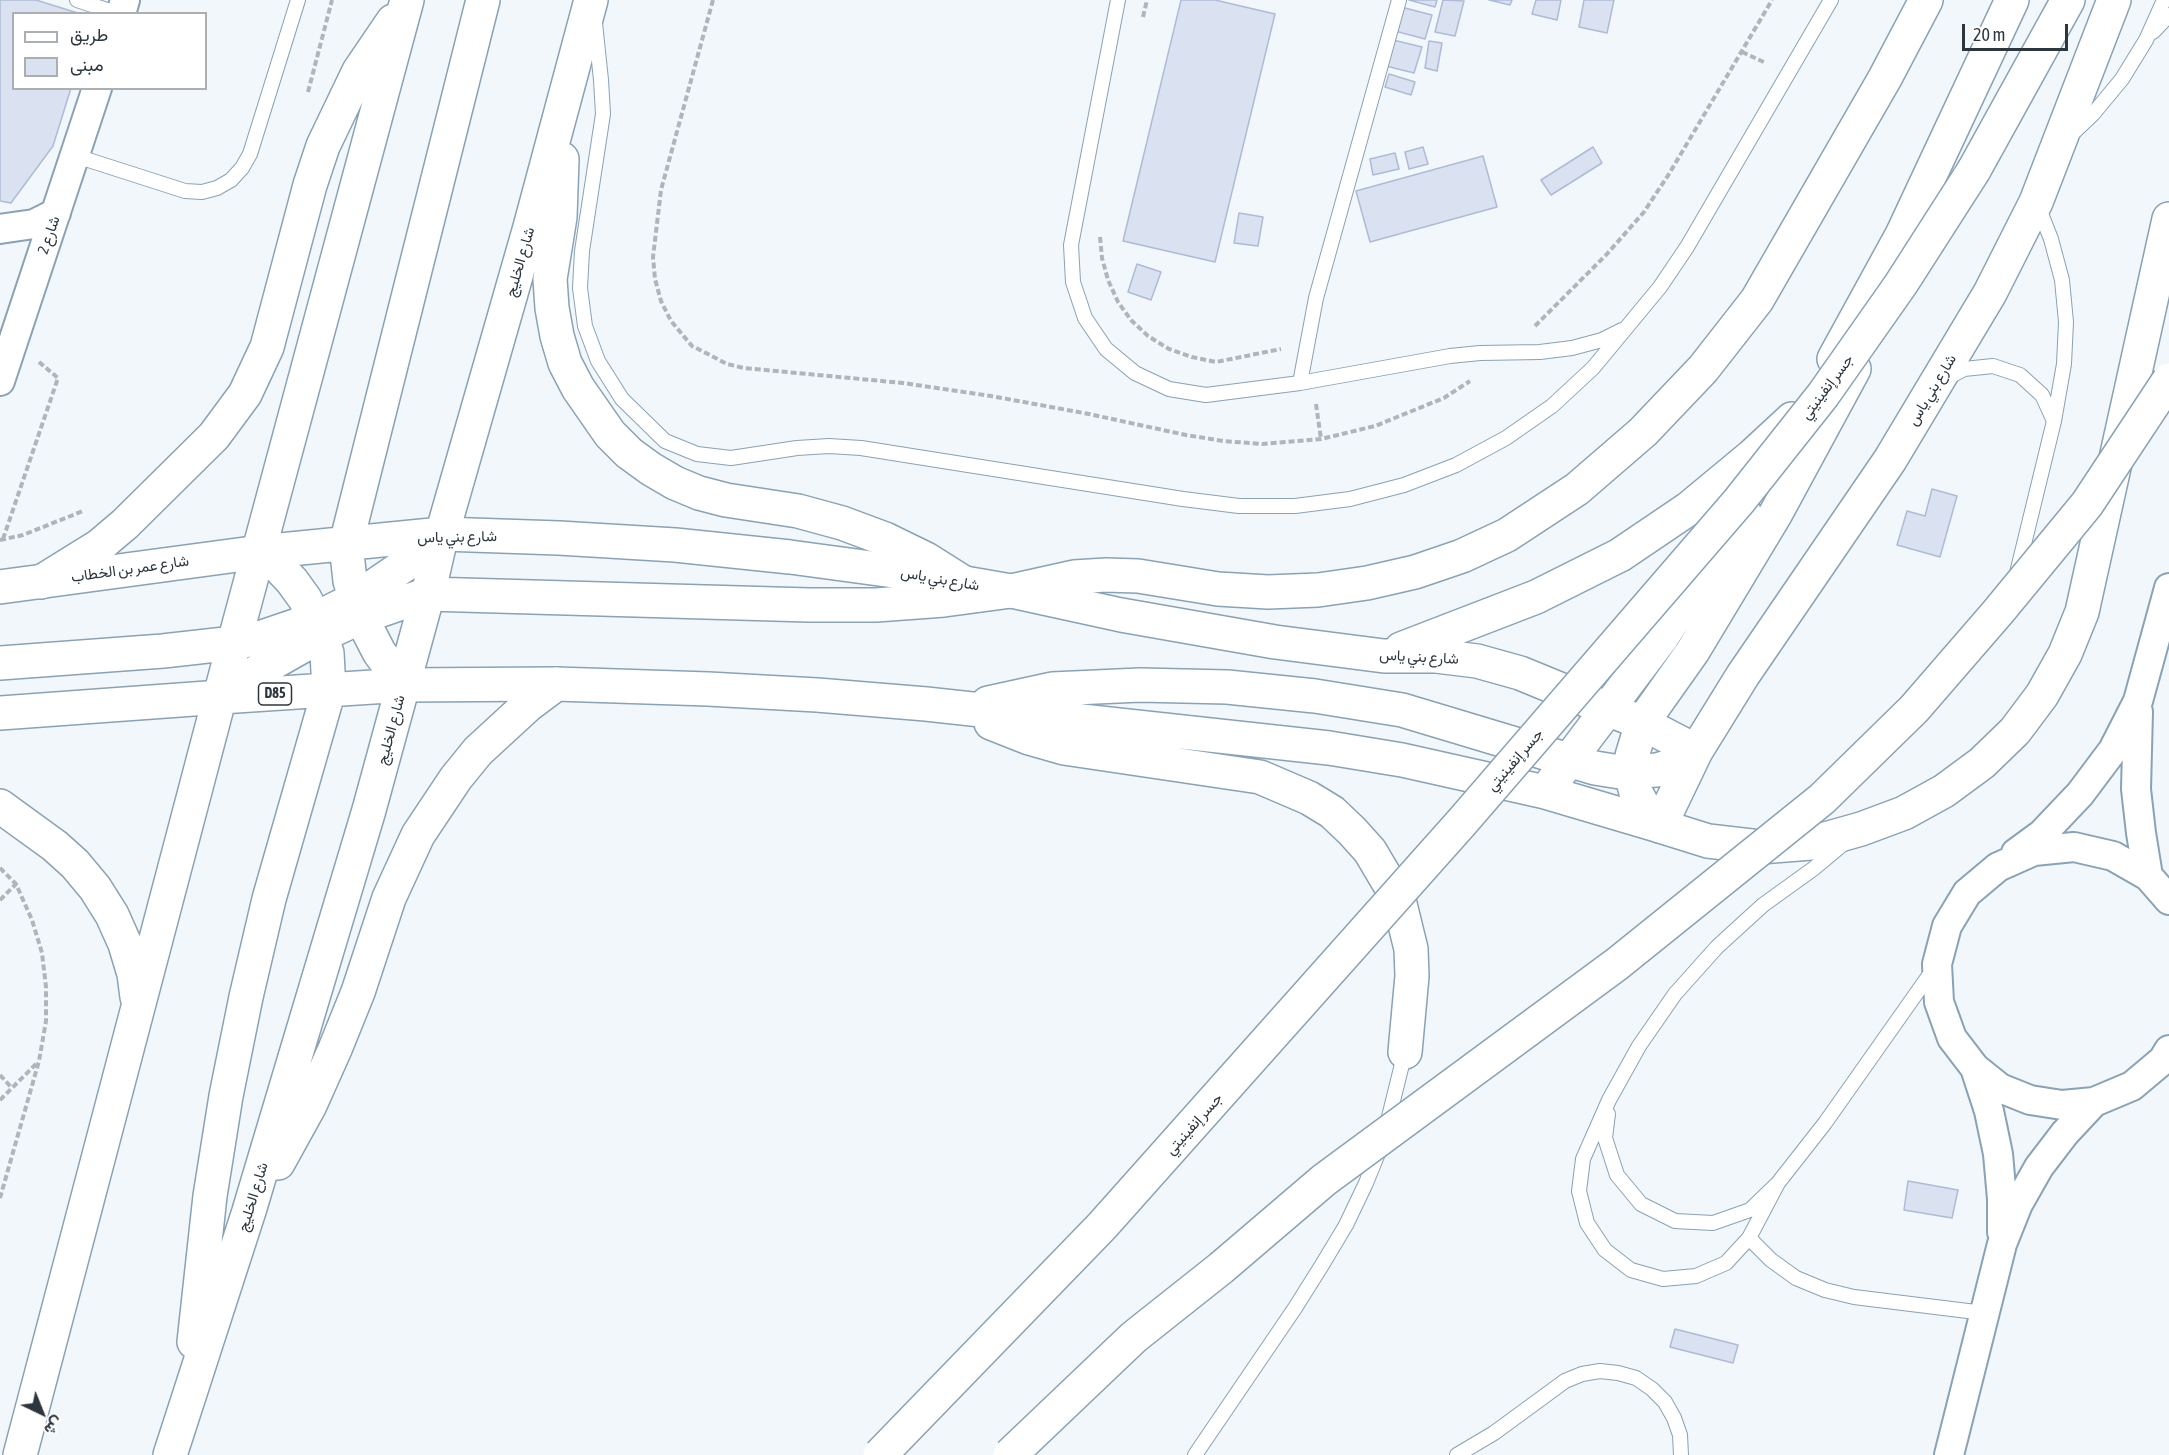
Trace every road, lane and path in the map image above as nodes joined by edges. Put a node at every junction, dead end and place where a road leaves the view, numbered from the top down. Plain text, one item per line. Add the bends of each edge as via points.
1 (76, 0) edge
2 (298, 0) edge
3 (332, 0) edge
4 (483, 0) edge
5 (591, 0) edge
6 (713, 0) edge
7 (1118, 0) edge
8 (1147, 0) edge
9 (1399, 0) edge
10 (1772, 0) edge
11 (1831, 0) edge
12 (1926, 0) edge
13 (2012, 0) edge
14 (2068, 0) edge
15 (2114, 0) edge
16 (2164, 0) edge
17 (407, 1) edge
18 (114, 12) edge
19 (2169, 15) edge
20 (1142, 24) dead end
21 (2146, 40) junction
22 (1982, 66) junction
23 (96, 90) edge
24 (306, 101) dead end
25 (560, 117) junction
26 (2059, 146) junction
27 (76, 156) junction
28 (2036, 202) junction
29 (56, 213) junction
30 (2169, 219) edge
31 (0, 229) edge
32 (1100, 235) dead end
33 (1629, 326) junction
34 (14, 340) junction
35 (1509, 352) junction
36 (2169, 380) edge
37 (0, 381) edge
38 (1938, 382) junction
39 (1294, 383) junction
40 (1812, 399) junction
41 (2054, 421) junction
42 (1321, 439) junction
43 (85, 510) dead end
44 (442, 534) junction
45 (2, 539) edge
46 (346, 544) junction
47 (260, 552) junction
48 (41, 582) junction
49 (964, 584) junction
50 (0, 587) edge
51 (2169, 588) edge
52 (1011, 591) junction
53 (428, 594) junction
54 (358, 608) junction
55 (2008, 614) dead end
56 (318, 627) junction
57 (234, 643) junction
58 (1384, 656) junction
59 (0, 663) edge
60 (556, 684) junction
61 (403, 685) junction
62 (329, 690) junction
63 (221, 697) junction
64 (2138, 701) junction
65 (963, 708) junction
66 (1608, 709) junction
67 (0, 713) edge
68 (1642, 723) junction
69 (1696, 751) junction
70 (1570, 760) junction
71 (1626, 773) junction
72 (1545, 792) junction
73 (0, 806) edge
74 (1660, 826) junction
75 (1861, 829) junction
76 (1998, 867) junction
77 (0, 868) edge
78 (2148, 876) junction
79 (15, 884) junction
80 (0, 900) edge
81 (2169, 900) edge
82 (1937, 964) junction
83 (138, 1006) junction
84 (2169, 1050) edge
85 (1405, 1052) joint
86 (39, 1061) junction
87 (1975, 1068) junction
88 (0, 1075) edge
89 (12, 1088) junction
90 (0, 1100) edge
91 (1609, 1100) junction
92 (2094, 1102) junction
93 (1778, 1184) junction
94 (0, 1198) edge
95 (249, 1211) junction
96 (1749, 1238) junction
97 (2002, 1244) junction
98 (1984, 1313) junction
99 (189, 1398) junction
100 (20, 1455) edge
101 (170, 1455) edge
102 (880, 1455) edge
103 (1010, 1455) edge
104 (1195, 1455) edge
105 (1457, 1455) edge
106 (1681, 1455) edge
107 (1949, 1455) edge

1 - 18 lane
2 - 27 lane via 250,154 231,180 202,192 185,191
3 - 24 path
4 - 46 main road
5 - 25 main road, شارع الخليج
5 - 33 lane via 603,114 582,250 580,288 585,326 598,361 622,399 665,441 697,454 731,458 797,448 861,448 1239,506 1295,506 1350,499 1404,485 1456,465 1506,438 1552,406 1593,368
6 - 42 path via 661,190 653,257 661,301 670,321 692,346 744,368 903,383 991,396 1223,441 1262,444
7 - 39 lane via 1071,244 1073,282 1085,318 1106,349 1135,373 1169,389 1206,395
8 - 20 path
9 - 39 lane
10 - 35 path via 1644,212
11 - 33 lane via 1692,238
12 - 52 main road via 1757,300 1703,369 1643,432 1576,489 1507,535 1415,572 1318,590 1218,589 1106,575 1074,577
13 - 22 main road
14 - 102 main road, جسر إنفينيتي, bridge via 1974,170 1901,284 1823,395 1739,501 1462,822 1102,1226
15 - 26 main road, شارع بني ياس
16 - 21 lane
17 - 47 main road
17 - 48 main road via 359,71 323,146 267,347 245,394 214,436 125,524 99,546
19 - 21 lane
21 - 26 lane via 2122,79
22 - 40 main road via 1902,235
22 - 68 main road via 1944,178 1836,403 1693,651
23 - 27 street, شارع 2
25 - 44 main road, شارع الخليج
25 - 49 main road via 562,184 550,279 552,308 566,363 610,434 629,453 675,483 726,500 798,511 842,523 915,554
26 - 28 main road, شارع بني ياس
27 - 29 street, شارع 2
28 - 38 main road, شارع بني ياس via 1990,293
28 - 41 lane via 2062,280 2066,322 2064,364
29 - 31 street via 34,224
29 - 34 street, شارع 2
30 - 75 main road via 2085,601 2066,654 2015,731 1982,764 1904,813
32 - 39 path via 1102,258 1118,302 1148,336 1169,349 1216,362 1284,349
33 - 35 lane via 1602,340 1572,348
34 - 37 street, شارع 2
34 - 45 path via 58,378
35 - 39 lane via 1450,356
35 - 42 path via 1433,403 1375,426
36 - 103 main road, bridge via 2087,504 1998,612 1914,710 1822,799 1617,964 1324,1180 1134,1337
38 - 41 lane via 1964,369 1993,366 2020,375 2042,395
38 - 69 main road, شارع بني ياس
39 - 42 path via 1291,401 1315,398
40 - 58 main road via 1688,509 1620,555 1536,597
40 - 66 main road via 1675,617
41 - 55 lane
43 - 45 path via 23,535
44 - 46 main road, شارع بني ياس
44 - 49 main road, شارع بني ياس via 675,545 790,557
44 - 53 main road, شارع الخليج
44 - 54 main road
46 - 47 main road, شارع بني ياس
46 - 54 main road
47 - 48 main road, شارع عمر بن الخطاب
47 - 56 main road via 292,581
47 - 57 main road
48 - 50 main road, شارع عمر بن الخطاب
49 - 52 main road, شارع بني ياس
51 - 64 street
52 - 53 main road via 876,605
52 - 58 main road, شارع بني ياس via 1143,619
53 - 54 main road
53 - 61 main road, شارع الخليج
54 - 56 main road
54 - 61 main road via 379,652
56 - 57 main road
56 - 62 main road via 327,653
56 - 63 main road
57 - 59 main road
57 - 63 main road
58 - 66 main road, شارع بني ياس via 1477,661 1520,673
60 - 61 main road, D85
60 - 65 main road, D85 via 817,695
60 - 95 main road via 478,751 418,835 389,898 336,1049 291,1141
61 - 62 main road, D85
61 - 95 main road, شارع الخليج
62 - 63 main road, D85
62 - 99 main road via 269,899 226,1096 210,1196
63 - 67 main road
63 - 83 main road
64 - 76 street via 2113,750 2080,794 2042,834
64 - 78 street via 2136,789
65 - 70 main road via 1052,689 1227,687 1402,710
65 - 72 main road, D85 via 1329,748
65 - 85 main road via 996,725 1064,748 1260,777 1332,812 1370,851 1399,900 1411,949
66 - 68 main road, شارع بني ياس
66 - 70 main road
66 - 71 main road
68 - 69 main road, شارع بني ياس
68 - 71 main road
69 - 71 main road via 1680,763
69 - 74 main road, شارع بني ياس
70 - 71 main road
70 - 72 main road
71 - 74 main road via 1646,811
72 - 74 main road, D85
73 - 83 main road via 55,846 95,888 125,944
74 - 75 main road via 1708,841 1760,847 1811,843
75 - 91 lane via 1763,905 1717,947 1675,994 1639,1046
76 - 78 street via 2034,851 2074,847 2114,856
76 - 82 street via 1967,892 1947,926
77 - 79 path
78 - 81 street
79 - 80 path
79 - 86 path via 32,920 43,964 45,1021
82 - 87 street via 1939,1002 1948,1029
82 - 93 lane
83 - 100 main road
84 - 92 street via 2132,1086
85 - 104 lane via 1383,1140 1346,1225
86 - 89 path
86 - 94 path
87 - 92 street via 2000,1088 2030,1100 2062,1105
87 - 97 street via 1998,1154
88 - 89 path
89 - 90 path
91 - 93 lane via 1605,1138 1617,1175 1641,1204 1676,1221 1713,1222 1750,1210
91 - 96 lane via 1583,1159 1580,1191 1587,1223 1605,1250 1631,1270 1663,1279 1696,1276 1726,1263
92 - 97 street via 2039,1167
93 - 96 lane
95 - 99 main road, شارع الخليج
96 - 98 lane via 1796,1278 1824,1290
97 - 98 street
98 - 107 street
99 - 101 main road, شارع الخليج
105 - 106 lane via 1504,1427 1565,1380 1600,1371 1636,1378 1665,1402 1680,1435

